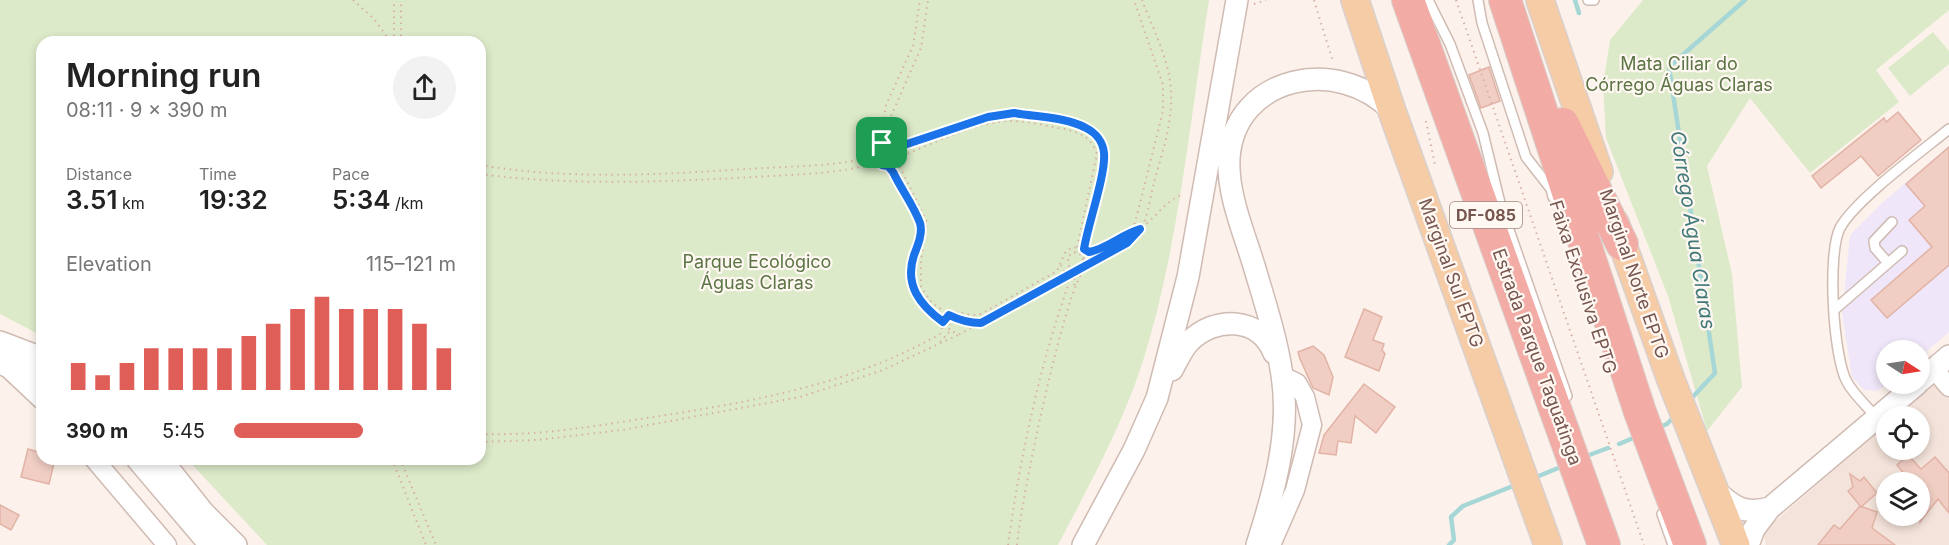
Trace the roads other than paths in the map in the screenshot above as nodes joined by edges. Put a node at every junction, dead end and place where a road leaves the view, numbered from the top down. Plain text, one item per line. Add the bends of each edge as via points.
1 (1237, 0) edge
2 (1355, 0) edge
3 (1408, 0) edge
4 (1428, 0) edge
5 (1478, 0) edge
6 (1588, 0) edge
7 (1594, 0) edge
8 (1542, 3) edge
9 (1509, 11) edge
10 (1392, 111) junction
11 (1949, 129) edge
12 (1558, 212) dead end
13 (1892, 222) dead end
14 (1622, 244) junction
15 (1902, 251) dead end
16 (1888, 263) junction
17 (1834, 310) junction
18 (0, 342) edge
19 (36, 356) edge
20 (3, 364) edge
21 (1930, 373) edge
22 (1282, 376) junction
23 (36, 378) edge
24 (1949, 387) edge
25 (36, 394) edge
26 (1904, 394) edge
27 (1157, 398) junction
28 (1890, 406) edge
29 (1567, 417) junction
30 (1876, 417) joint
31 (99, 465) edge
32 (142, 465) edge
33 (166, 465) edge
34 (1711, 487) junction
35 (1658, 503) dead end
36 (1770, 508) junction
37 (167, 545) edge
38 (210, 545) edge
39 (236, 545) edge
40 (1083, 545) edge
41 (1257, 545) edge
42 (1271, 545) edge
43 (1548, 545) edge
44 (1604, 545) edge
45 (1673, 545) edge
46 (1690, 545) edge
47 (1736, 545) edge
48 (1748, 545) edge

1 - 27 street via 1188,277
2 - 10 main road, Marginal Sul EPTG
3 - 29 highway, Estrada Parque Taguatinga / DF-085
4 - 29 lane via 1450,44 1483,133 1501,207
5 - 12 lane, Faixa Exclusiva EPTG via 1526,157 1551,189
6 - 7 lane
8 - 14 main road, Marginal Norte EPTG
9 - 14 highway
9 - 46 highway via 1640,412
10 - 22 street via 1379,98 1338,80 1314,78 1267,94 1240,123 1229,158 1233,192
10 - 43 main road, Marginal Sul EPTG
11 - 17 lane via 1859,205 1839,230 1833,276
13 - 16 lane via 1874,241
14 - 34 main road, Marginal Norte EPTG
15 - 16 lane
16 - 17 lane
17 - 30 lane via 1836,342 1847,382
18 - 19 street
20 - 23 street
20 - 25 street
21 - 24 street
22 - 27 street via 1269,341 1250,327 1227,322 1205,328 1187,343
22 - 41 street via 1283,423 1276,480
22 - 42 street via 1297,383 1312,425 1295,490
26 - 28 street
27 - 40 street
29 - 44 highway, Estrada Parque Taguatinga / DF-085
30 - 36 street
31 - 37 street
32 - 38 street
33 - 39 street via 203,512
34 - 36 street via 1739,510 1756,512
34 - 47 main road, Marginal Norte EPTG
35 - 45 lane
36 - 48 street

